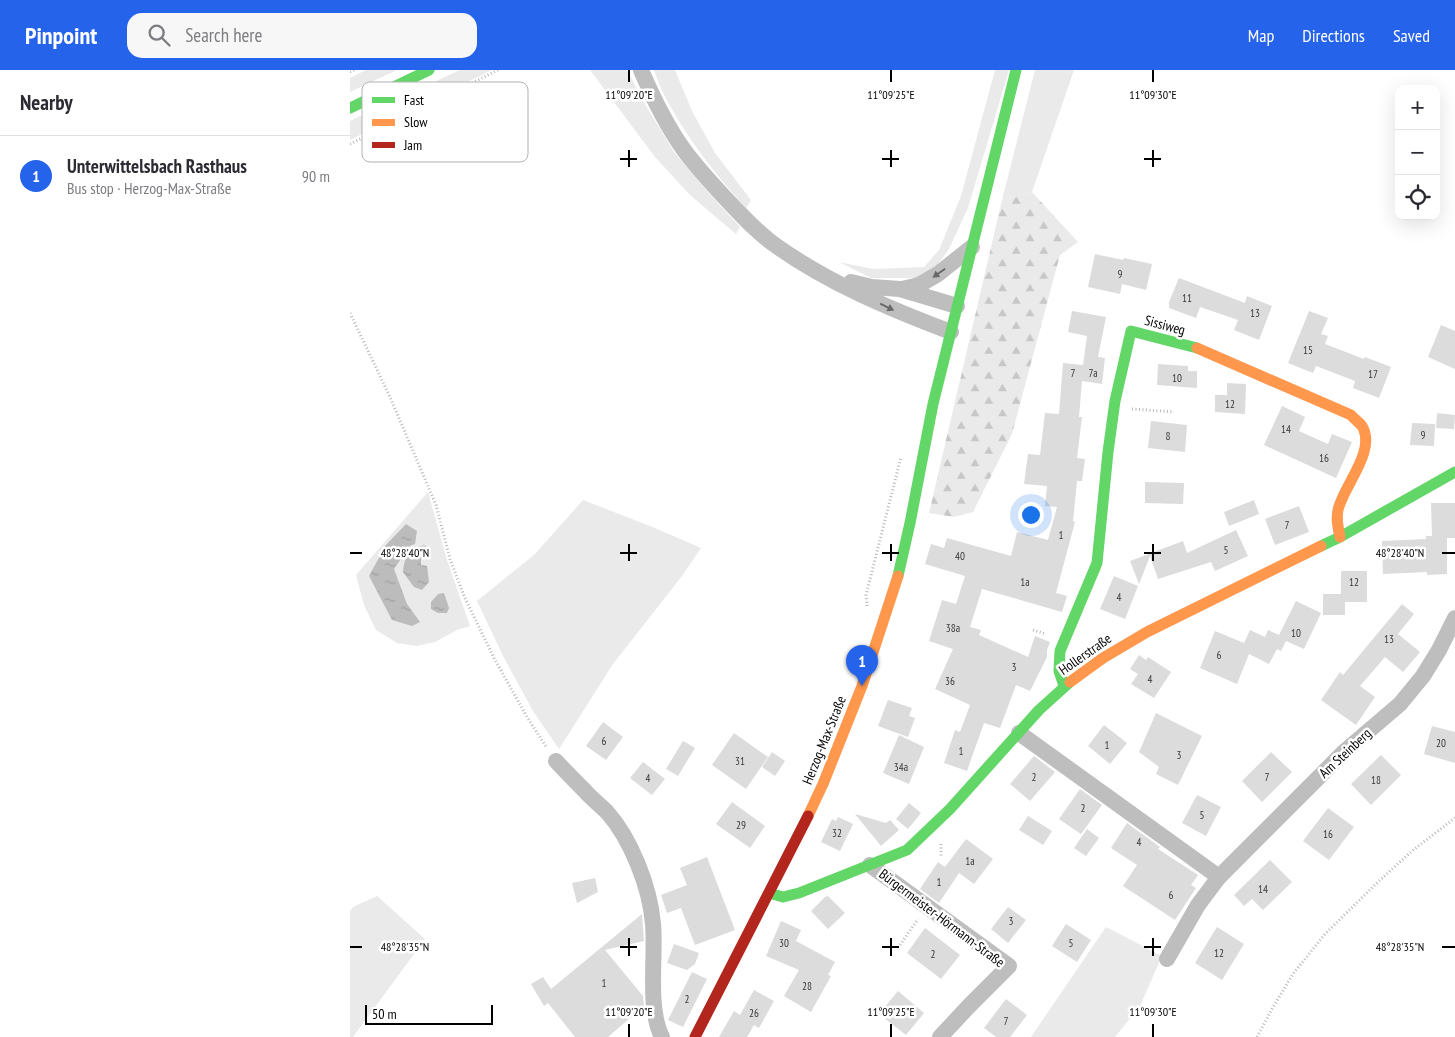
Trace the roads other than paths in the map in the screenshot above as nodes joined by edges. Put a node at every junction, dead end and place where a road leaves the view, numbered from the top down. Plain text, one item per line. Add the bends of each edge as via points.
1 (429, 70) edge
2 (641, 70) edge
3 (1016, 70) edge
4 (404, 82) edge
5 (362, 102) edge
6 (350, 108) edge
7 (972, 247) junction
8 (829, 277) junction
9 (900, 289) junction
10 (957, 306) junction
11 (951, 332) junction
12 (1455, 472) edge
13 (1340, 537) junction
14 (1455, 618) edge
15 (1064, 686) junction
16 (1019, 732) junction
17 (556, 761) road end
18 (870, 865) junction
19 (1219, 877) junction
20 (769, 893) junction
21 (1167, 959) dead end
22 (662, 1037) edge
23 (694, 1037) edge
24 (940, 1037) edge

1 - 4 main road
2 - 8 street via 656,105 683,149 713,184 745,219 774,244
3 - 7 main road, Herzog-Max-Straße
5 - 6 main road
7 -> 9 street via 938,274 919,285
7 - 10 main road, Herzog-Max-Straße
8 - 9 street via 872,287
8 -> 11 street via 897,312
9 - 10 street
10 - 11 main road, Herzog-Max-Straße
11 - 20 main road, Herzog-Max-Straße via 897,580 879,637 823,784
12 - 13 main road, Hollerstraße
13 - 15 main road, Hollerstraße via 1147,632
13 - 15 main road, Sissiweg via 1338,508 1364,452 1362,427 1351,415 1200,349 1131,331 1114,407 1097,562 1060,651 1059,671
14 - 19 street, Am Steinberg via 1423,676 1400,704 1344,751
15 - 16 main road, Hollerstraße
16 - 18 main road, Hollerstraße via 950,809 907,850
16 - 19 street
17 - 22 street via 607,813 626,839 638,864 653,923 655,1008
18 - 20 main road, Hollerstraße via 799,893 783,897
18 - 24 street, Bürgermeister-Hörmann-Straße via 1009,966
19 - 21 street, Am Steinberg via 1198,905
20 - 23 main road, Herzog-Max-Straße

